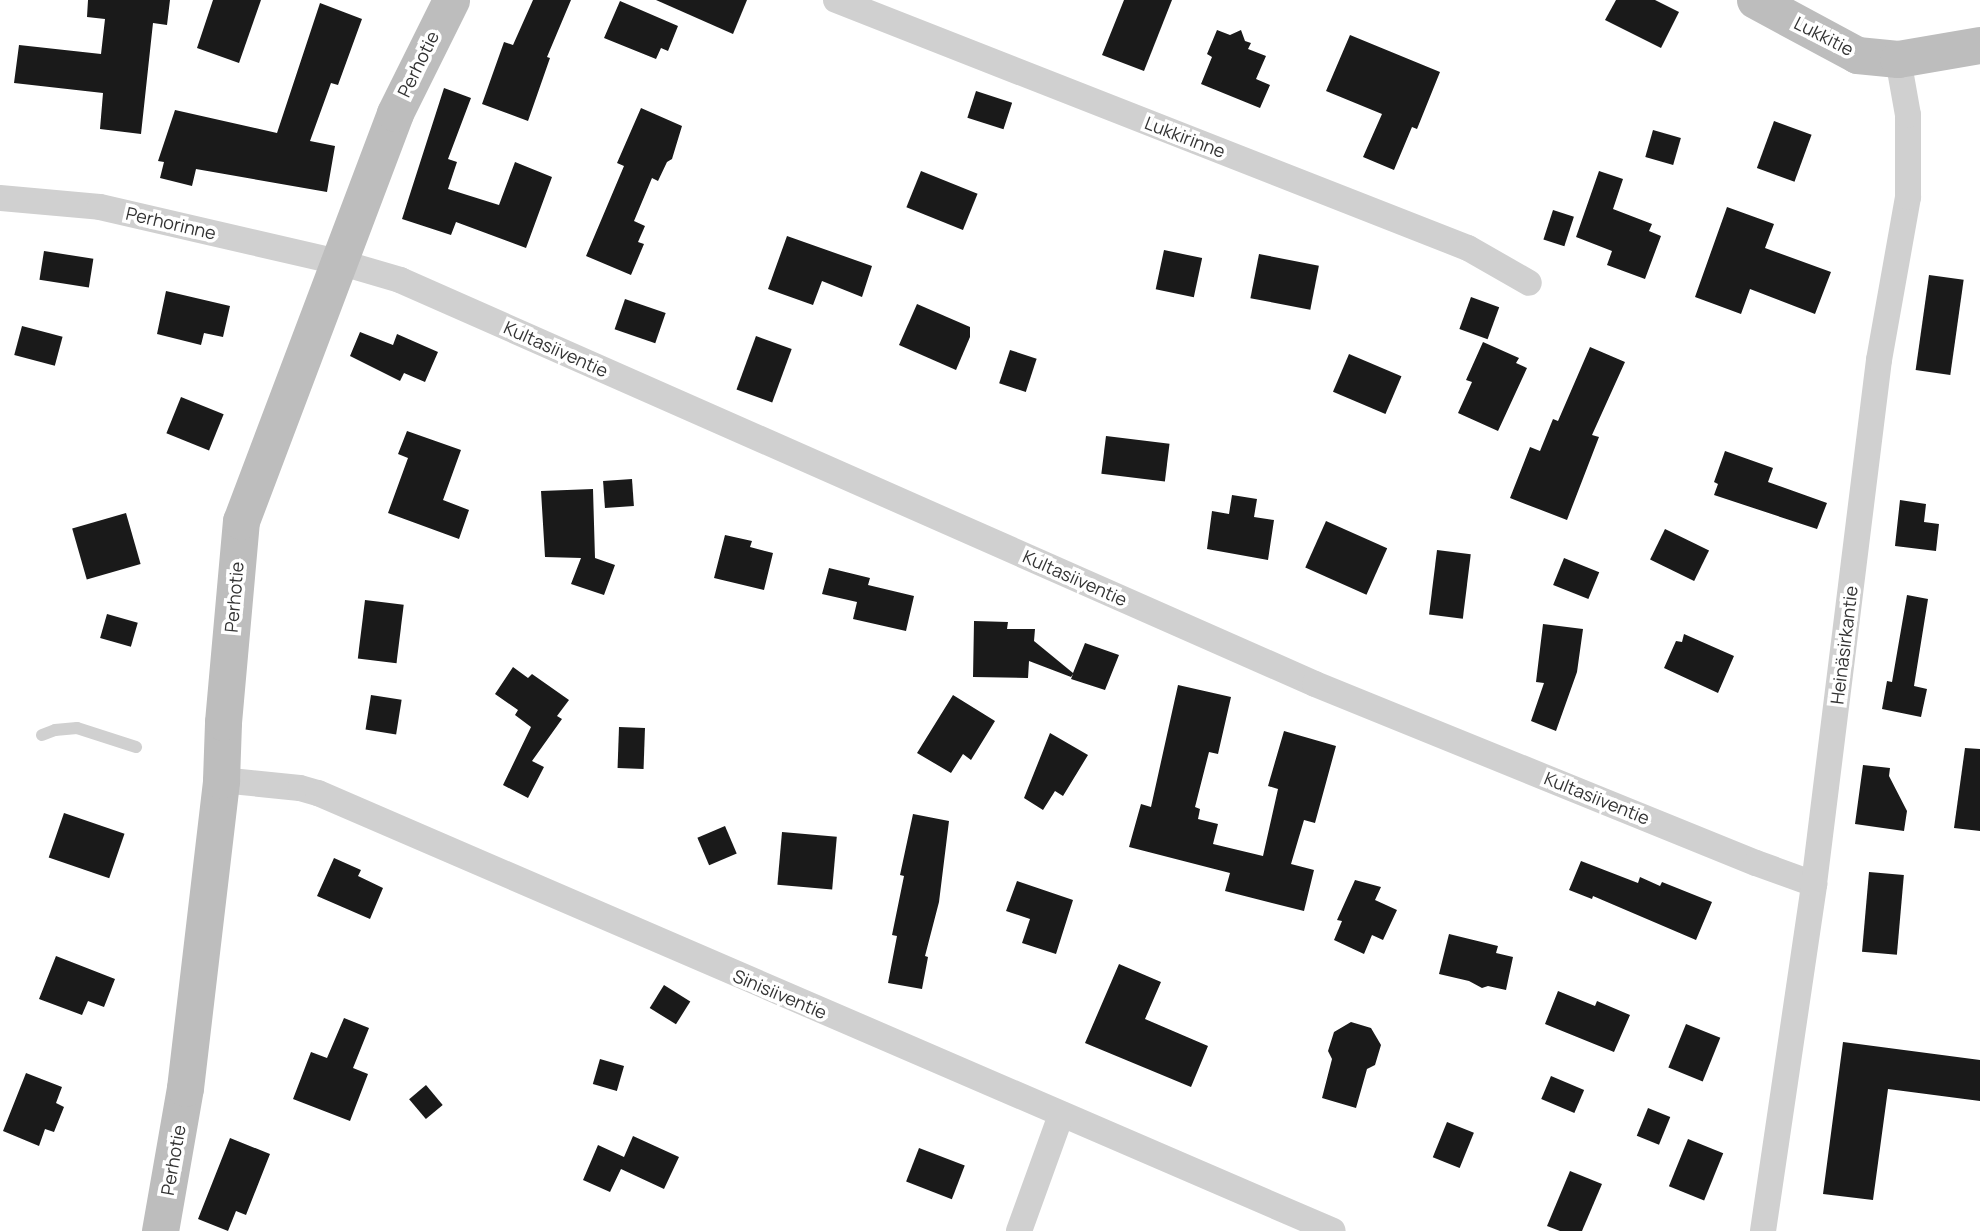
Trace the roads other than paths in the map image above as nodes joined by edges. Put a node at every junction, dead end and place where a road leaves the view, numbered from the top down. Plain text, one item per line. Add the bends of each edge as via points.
1 (836, 0) edge
2 (1755, 0) edge
3 (446, 2) edge
4 (1980, 45) edge
5 (1898, 59) junction
6 (0, 198) edge
7 (339, 262) junction
8 (1529, 283) dead end
9 (42, 735) dead end
10 (136, 747) dead end
11 (221, 780) junction
12 (1814, 884) junction
13 (1061, 1115) junction
14 (160, 1231) edge
15 (1019, 1231) edge
16 (1333, 1231) edge
17 (1763, 1231) edge

1 - 8 street, Lukkirinne via 1468,248
2 - 5 street, Lukkitie via 1857,55
3 - 7 street, Perhotie via 395,113
4 - 5 street, Lukkitie
5 - 12 street, Heinäsirkantie via 1908,116 1908,197 1879,360
6 - 7 street, Perhorinne via 100,207
7 - 11 street, Perhotie via 241,522
7 - 12 street, Kultasiiventie via 400,280 1315,684
9 - 10 lane via 78,728
11 - 13 street, Sinisiiventie via 318,793
11 - 14 street, Perhotie via 185,1088
12 - 17 street, Heinäsirkantie
13 - 15 street
13 - 16 street, Sinisiiventie

